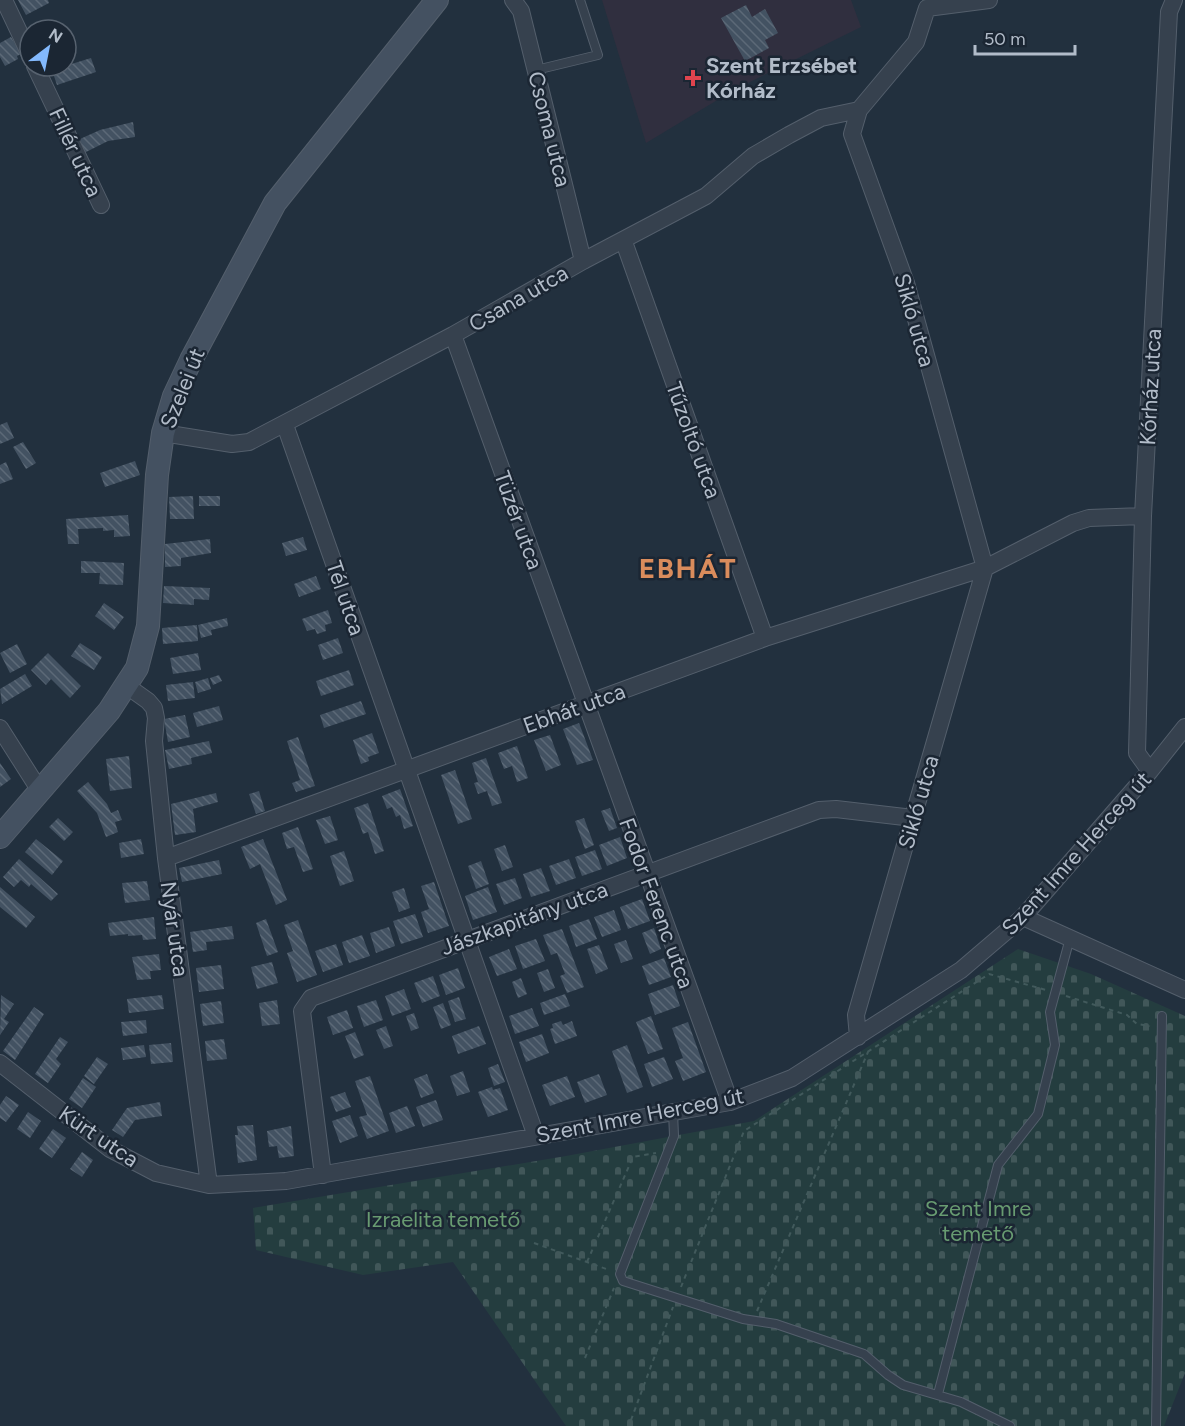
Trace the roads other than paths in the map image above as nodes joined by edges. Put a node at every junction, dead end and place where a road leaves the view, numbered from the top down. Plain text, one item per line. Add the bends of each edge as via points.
1 (4, 0) edge
2 (437, 0) edge
3 (513, 0) edge
4 (580, 0) edge
5 (989, 0) edge
6 (1174, 0) edge
7 (18, 30) edge
8 (536, 70) junction
9 (41, 78) edge
10 (859, 110) junction
11 (101, 205) dead end
12 (624, 242) junction
13 (583, 261) junction
14 (453, 335) junction
15 (285, 425) junction
16 (163, 433) junction
17 (1143, 516) junction
18 (985, 567) junction
19 (765, 638) junction
20 (127, 686) junction
21 (585, 704) junction
22 (1185, 727) edge
23 (0, 728) edge
24 (407, 770) junction
25 (1150, 771) junction
26 (40, 791) junction
27 (913, 818) junction
28 (0, 837) edge
29 (166, 858) junction
30 (646, 873) junction
31 (1023, 917) junction
32 (1070, 938) junction
33 (466, 940) junction
34 (1185, 990) edge
35 (1162, 1016) dead end
36 (858, 1037) junction
37 (0, 1063) edge
38 (730, 1102) junction
39 (673, 1112) junction
40 (536, 1136) junction
41 (323, 1175) junction
42 (210, 1185) junction
43 (938, 1394) junction
44 (1010, 1426) edge
45 (1156, 1426) edge

1 - 7 street
2 - 16 main road, Szelei út via 275,203 191,360
3 - 8 street, Csoma utca via 521,10
4 - 8 lane via 598,55
5 - 10 street via 927,8 916,42
6 - 17 street, Kórház utca via 1169,12
8 - 13 street, Csoma utca
9 - 11 street, Fillér utca
10 - 12 street, Csana utca via 821,118 789,135 753,156 706,196
10 - 18 street, Sikló utca via 852,134 906,283
12 - 13 street, Csana utca
12 - 19 street, Tűzoltó utca
13 - 14 street, Csana utca
14 - 15 street, Csana utca
14 - 21 street, Tüzér utca
15 - 16 street, Csana utca via 249,442 232,444
15 - 24 street, Tél utca
16 - 20 main road, Szelei út via 148,626 142,655
17 - 18 street via 1089,518 1072,523
17 - 25 street, Kórház utca via 1137,753
18 - 19 street, Ebhát utca
18 - 27 street, Sikló utca
19 - 21 street, Ebhát utca
20 - 26 main road, Szelei út
20 - 29 street, Nyár utca via 154,708
21 - 24 street, Ebhát utca
21 - 30 street, Fodor Ferenc utca
22 - 25 street, Szent Imre Herceg út
23 - 26 street
24 - 29 street, Ebhát utca
24 - 33 street, Tél utca
25 - 31 street, Szent Imre Herceg út
26 - 28 main road, Szelei út
27 - 30 street, Jászkapitány utca via 819,810
27 - 36 street, Sikló utca via 856,1015
29 - 42 street, Nyár utca
30 - 33 street, Jászkapitány utca
30 - 38 street, Fodor Ferenc utca
31 - 32 street
31 - 36 street, Szent Imre Herceg út via 961,969
32 - 34 street
32 - 43 lane via 1050,1012 1055,1045 1038,1114 998,1165
33 - 40 street, Tél utca
33 - 41 street, Jászkapitány utca via 311,998 305,1004 302,1011
35 - 45 lane
36 - 38 street, Szent Imre Herceg út via 792,1078
37 - 42 street, Kürt utca via 110,1149 156,1173
38 - 39 street, Szent Imre Herceg út
39 - 40 street, Szent Imre Herceg út
39 - 43 lane via 674,1136 620,1275 623,1281 776,1324 864,1354 903,1385
40 - 41 street, Szent Imre Herceg út
41 - 42 street, Szent Imre Herceg út
43 - 44 lane

